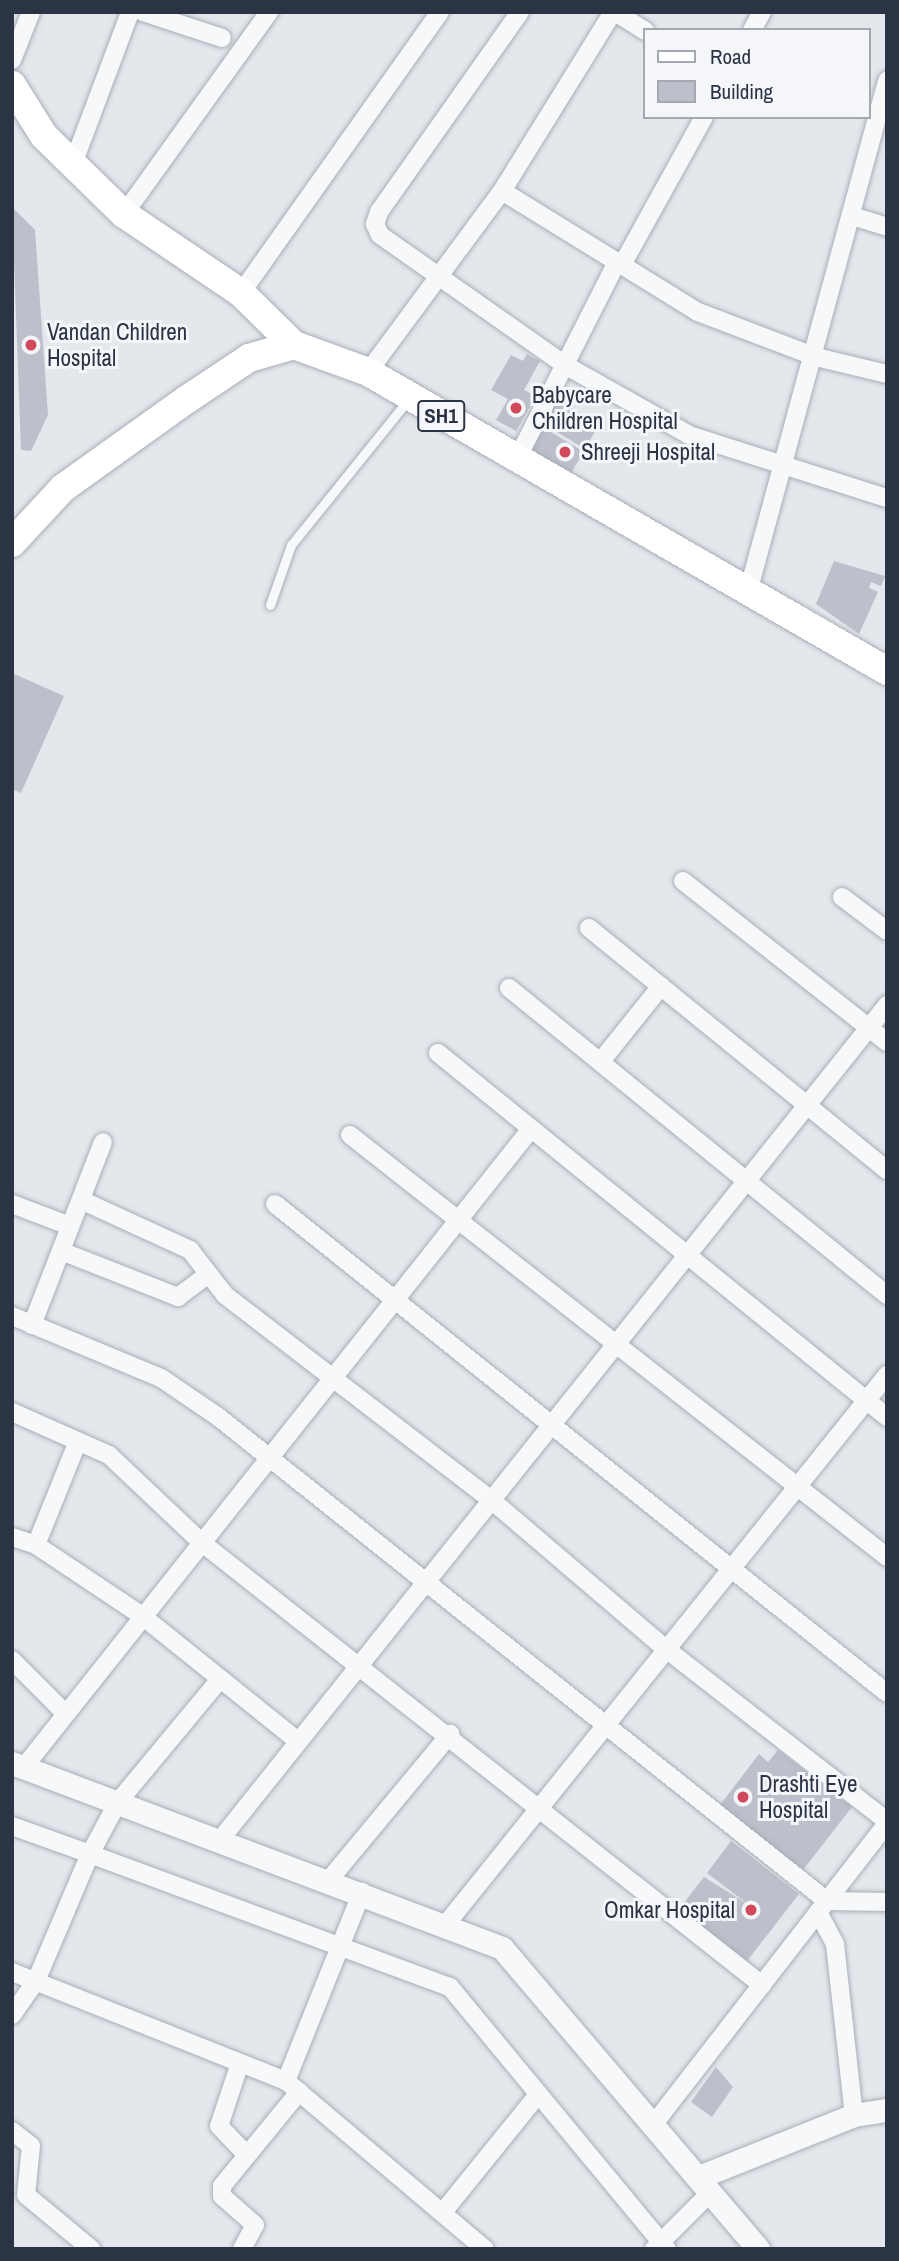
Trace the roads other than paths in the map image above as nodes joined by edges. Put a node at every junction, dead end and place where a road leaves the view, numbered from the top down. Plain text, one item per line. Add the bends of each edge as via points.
1 (31, 12) edge
2 (130, 12) edge
3 (143, 12) edge
4 (269, 12) edge
5 (440, 12) edge
6 (520, 12) edge
7 (614, 12) edge
8 (762, 12) edge
9 (753, 28) edge
10 (643, 30) edge
11 (222, 38) dead end
12 (12, 60) edge
13 (12, 85) edge
14 (886, 86) edge
15 (703, 119) edge
16 (73, 164) junction
17 (502, 191) junction
18 (124, 214) junction
19 (852, 216) junction
20 (887, 227) edge
21 (620, 263) junction
22 (436, 280) junction
23 (241, 293) junction
24 (294, 345) junction
25 (816, 357) junction
26 (565, 365) junction
27 (368, 372) junction
28 (887, 374) edge
29 (410, 398) junction
30 (516, 461) junction
31 (783, 470) junction
32 (887, 498) edge
33 (12, 543) edge
34 (748, 592) junction
35 (270, 605) dead end
36 (887, 671) edge
37 (683, 881) dead end
38 (842, 897) dead end
39 (589, 928) dead end
40 (887, 931) edge
41 (661, 986) junction
42 (509, 988) dead end
43 (887, 1004) edge
44 (869, 1028) junction
45 (887, 1042) edge
46 (438, 1053) dead end
47 (601, 1061) junction
48 (805, 1103) junction
49 (530, 1129) junction
50 (350, 1135) dead end
51 (103, 1142) dead end
52 (887, 1170) edge
53 (746, 1178) junction
54 (81, 1200) junction
55 (12, 1203) edge
56 (275, 1204) dead end
57 (458, 1219) junction
58 (70, 1226) junction
59 (61, 1251) junction
60 (683, 1254) junction
61 (206, 1275) junction
62 (394, 1294) junction
63 (887, 1295) edge
64 (12, 1316) edge
65 (32, 1325) junction
66 (614, 1340) junction
67 (887, 1375) edge
68 (331, 1381) junction
69 (866, 1400) junction
70 (12, 1412) edge
71 (887, 1417) edge
72 (551, 1419) junction
73 (78, 1441) junction
74 (268, 1459) junction
75 (798, 1485) junction
76 (489, 1498) junction
77 (12, 1537) edge
78 (201, 1542) junction
79 (36, 1545) junction
80 (887, 1557) edge
81 (732, 1568) junction
82 (421, 1583) junction
83 (141, 1615) junction
84 (666, 1650) junction
85 (12, 1660) edge
86 (356, 1664) junction
87 (220, 1679) junction
88 (887, 1693) edge
89 (65, 1713) junction
90 (606, 1725) junction
91 (450, 1734) junction
92 (295, 1739) junction
93 (18, 1765) edge
94 (118, 1802) junction
95 (541, 1807) junction
96 (887, 1822) edge
97 (12, 1826) edge
98 (220, 1840) junction
99 (90, 1854) junction
100 (330, 1880) junction
101 (362, 1892) junction
102 (887, 1902) edge
103 (823, 1906) junction
104 (447, 1923) junction
105 (342, 1949) junction
106 (12, 1972) edge
107 (36, 1981) junction
108 (762, 1985) junction
109 (12, 2015) edge
110 (240, 2063) junction
111 (292, 2086) junction
112 (537, 2096) junction
113 (887, 2110) edge
114 (853, 2115) junction
115 (653, 2126) junction
116 (12, 2132) edge
117 (244, 2152) junction
118 (705, 2184) junction
119 (443, 2213) junction
120 (661, 2246) edge
121 (91, 2249) edge
122 (242, 2249) edge
123 (485, 2249) edge
124 (758, 2249) edge

1 - 12 street
2 - 16 street
3 - 11 street
4 - 18 street
5 - 23 street
6 - 22 street via 374,224 388,245
7 - 10 street
7 - 17 street
8 - 9 street
13 - 16 main road via 44,136
14 - 19 street
15 - 21 street
16 - 18 main road
17 - 21 street
17 - 22 street
18 - 23 main road
19 - 20 street
19 - 25 street
21 - 25 street via 698,312
21 - 26 street
22 - 26 street
22 - 27 street
23 - 24 main road
24 - 27 main road, SH1
24 - 33 main road via 249,358 186,400 63,488
25 - 28 street
25 - 31 street
26 - 30 street
26 - 31 street via 690,435
27 - 29 main road, SH1
29 - 30 main road, SH1
29 - 35 lane via 291,545
30 - 34 main road, SH1
31 - 32 street
31 - 34 street
34 - 36 main road, SH1
37 - 44 street
38 - 40 street
39 - 41 street
41 - 47 street
41 - 48 street
42 - 47 street
43 - 44 street
44 - 45 street
44 - 48 street
46 - 49 street
47 - 53 street
48 - 52 street
48 - 53 street
49 - 57 street
49 - 60 street
50 - 57 street
51 - 54 street
53 - 60 street
53 - 63 street
54 - 58 street
54 - 61 street via 181,1244
55 - 58 street
56 - 62 street
57 - 62 street
57 - 66 street
58 - 59 street
59 - 61 street via 178,1297
59 - 65 street
60 - 66 street
60 - 69 street
61 - 68 street
62 - 68 street
62 - 72 street
64 - 65 street
65 - 74 street via 161,1378
66 - 72 street
66 - 75 street
67 - 69 street
68 - 74 street
68 - 76 street
69 - 71 street
69 - 75 street
70 - 73 street
72 - 76 street
72 - 81 street
73 - 78 street via 108,1455
73 - 79 street
74 - 78 street
74 - 82 street
75 - 80 street
75 - 81 street
76 - 82 street
76 - 84 street
77 - 79 street
78 - 83 street
78 - 86 street
79 - 83 street
81 - 84 street
81 - 88 street
82 - 86 street
82 - 90 street
83 - 87 street
83 - 89 street
84 - 90 street
84 - 96 street
85 - 89 street
86 - 91 street
86 - 92 street
87 - 92 street
87 - 94 street
89 - 93 street
90 - 95 street
90 - 103 street
91 - 95 street
91 - 100 street
92 - 98 street
93 - 94 street
94 - 98 street
94 - 99 street
95 - 104 street
95 - 108 street
96 - 103 street
97 - 99 street
98 - 100 street
99 - 105 street
99 - 107 street
100 - 101 street
101 - 104 street
101 - 105 street
102 - 103 street
103 - 108 street
103 - 114 street via 835,1944
104 - 115 street via 502,1948
105 - 111 street
105 - 112 street via 450,1987
106 - 107 street
107 - 109 street
107 - 110 street
108 - 115 street
110 - 111 street
110 - 117 street via 219,2126
111 - 117 street
111 - 119 street
112 - 119 street
112 - 120 street
113 - 114 street
114 - 118 street
115 - 118 street
116 - 121 street via 31,2146 26,2195
117 - 122 street via 222,2186 222,2196 256,2225
118 - 120 street
118 - 124 street
119 - 123 street

